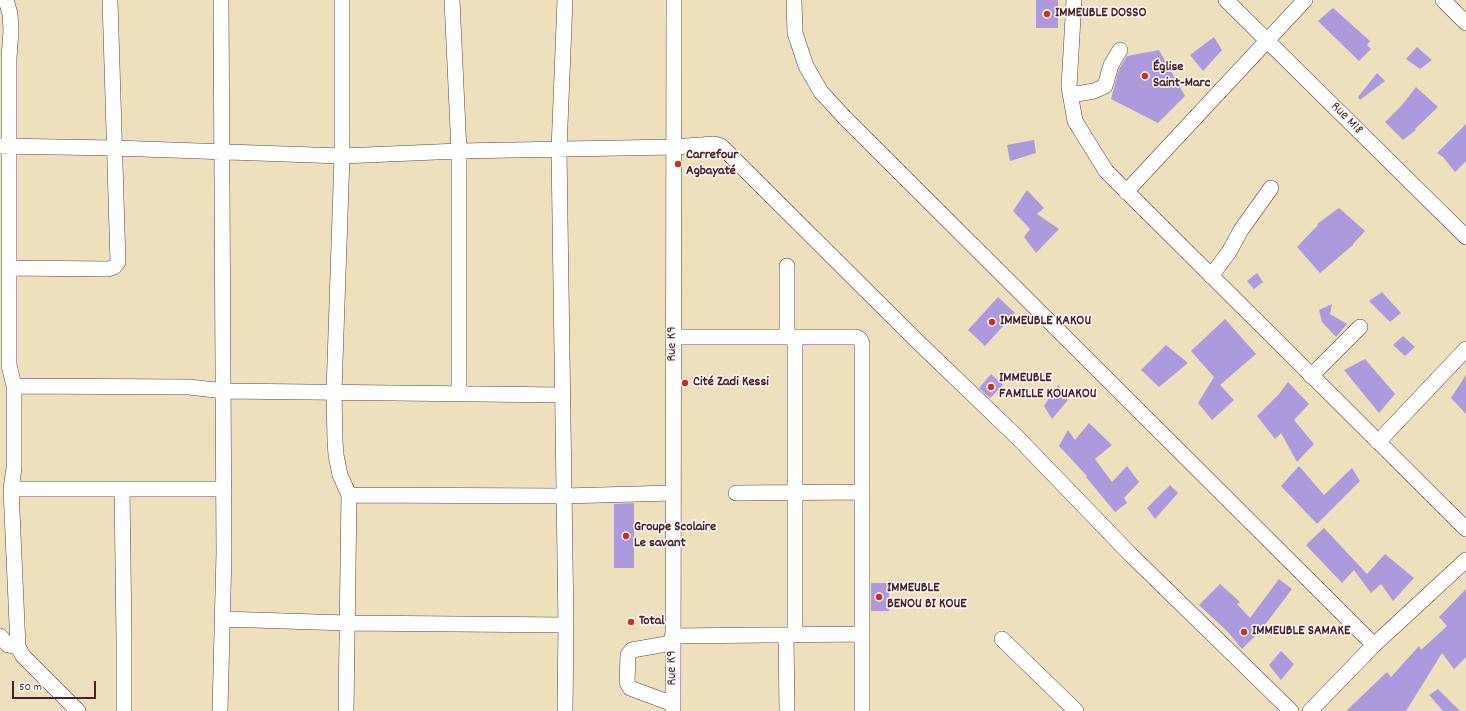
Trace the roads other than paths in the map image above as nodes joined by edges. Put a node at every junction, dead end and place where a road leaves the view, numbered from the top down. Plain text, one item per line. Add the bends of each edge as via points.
1 (6, 0) edge
2 (110, 0) edge
3 (221, 0) edge
4 (342, 0) edge
5 (452, 0) edge
6 (565, 0) edge
7 (674, 0) edge
8 (794, 0) edge
9 (1074, 0) edge
10 (1226, 0) edge
11 (1306, 0) edge
12 (1443, 0) edge
13 (1466, 23) edge
14 (1268, 41) junction
15 (1120, 50) dead end
16 (4, 58) edge
17 (1071, 95) junction
18 (4, 146) edge
19 (674, 147) junction
20 (114, 148) junction
21 (559, 150) junction
22 (459, 151) junction
23 (221, 153) junction
24 (342, 156) junction
25 (1271, 188) dead end
26 (1126, 192) junction
27 (1466, 237) edge
28 (787, 266) dead end
29 (9, 268) junction
30 (1210, 276) junction
31 (1360, 327) dead end
32 (673, 337) junction
33 (791, 338) junction
34 (1466, 349) edge
35 (1311, 376) junction
36 (9, 381) edge
37 (224, 391) junction
38 (334, 392) junction
39 (459, 394) junction
40 (563, 395) junction
41 (1378, 442) junction
42 (11, 489) junction
43 (122, 489) junction
44 (224, 489) junction
45 (862, 492) junction
46 (673, 493) junction
47 (736, 493) dead end
48 (795, 493) junction
49 (349, 495) junction
50 (564, 496) junction
51 (1466, 529) edge
52 (1466, 560) edge
53 (222, 619) junction
54 (347, 624) junction
55 (566, 625) junction
56 (862, 634) junction
57 (791, 635) junction
58 (0, 636) edge
59 (1002, 638) dead end
60 (672, 639) junction
61 (1374, 645) junction
62 (18, 647) junction
63 (673, 707) edge
64 (78, 711) edge
65 (124, 711) edge
66 (220, 711) edge
67 (346, 711) edge
68 (565, 711) edge
69 (787, 711) edge
70 (862, 711) edge
71 (1076, 711) edge
72 (1290, 711) edge
73 (1310, 711) edge

1 - 16 street via 11,30
2 - 20 street
3 - 23 street
4 - 24 street
5 - 22 street
6 - 21 street
7 - 19 street, Rue K9
8 - 61 street via 795,33 806,66 821,92
9 - 17 street via 1069,87
10 - 14 street, Rue M18
11 - 14 street
12 - 13 street
14 - 26 street
14 - 27 street, Rue M18
15 - 17 street via 1111,65 1105,86 1094,91
16 - 18 street
17 - 26 street via 1075,121 1106,171
18 - 20 street
18 - 29 street
19 - 21 street
19 - 32 street, Rue K9
19 - 72 street via 714,144 721,146 1018,438 1130,554
20 - 23 street
20 - 29 street via 118,262 114,267 108,270
21 - 22 street
21 - 40 street
22 - 24 street
22 - 39 street
23 - 24 street
23 - 37 street
24 - 38 street
25 - 30 street
26 - 30 street
28 - 33 street
29 - 36 street
30 - 35 street
31 - 35 street
32 - 33 street
32 - 46 street, Rue K9
33 - 45 street via 856,337 862,343
33 - 48 street
34 - 41 street
35 - 41 street
36 - 37 street via 189,387
36 - 42 street via 14,468
37 - 38 street
37 - 44 street
38 - 39 street
38 - 49 street via 336,455 340,475
39 - 40 street
40 - 50 street
41 - 51 street
42 - 43 street
42 - 62 street
43 - 44 street
43 - 65 street
44 - 53 street
45 - 48 street
45 - 56 street
46 - 50 street
46 - 60 street, Rue K9
47 - 48 street
48 - 57 street
49 - 50 street
49 - 54 street
50 - 55 street
52 - 61 street
53 - 54 street
53 - 66 street
54 - 55 street
54 - 67 street
55 - 68 street
56 - 57 street
56 - 70 street
57 - 60 street
57 - 69 street
58 - 62 street via 8,645
59 - 71 street
60 - 63 street, Rue K9
60 - 63 street via 632,650 628,655 627,682 630,688
61 - 73 street
62 - 64 street via 23,656

